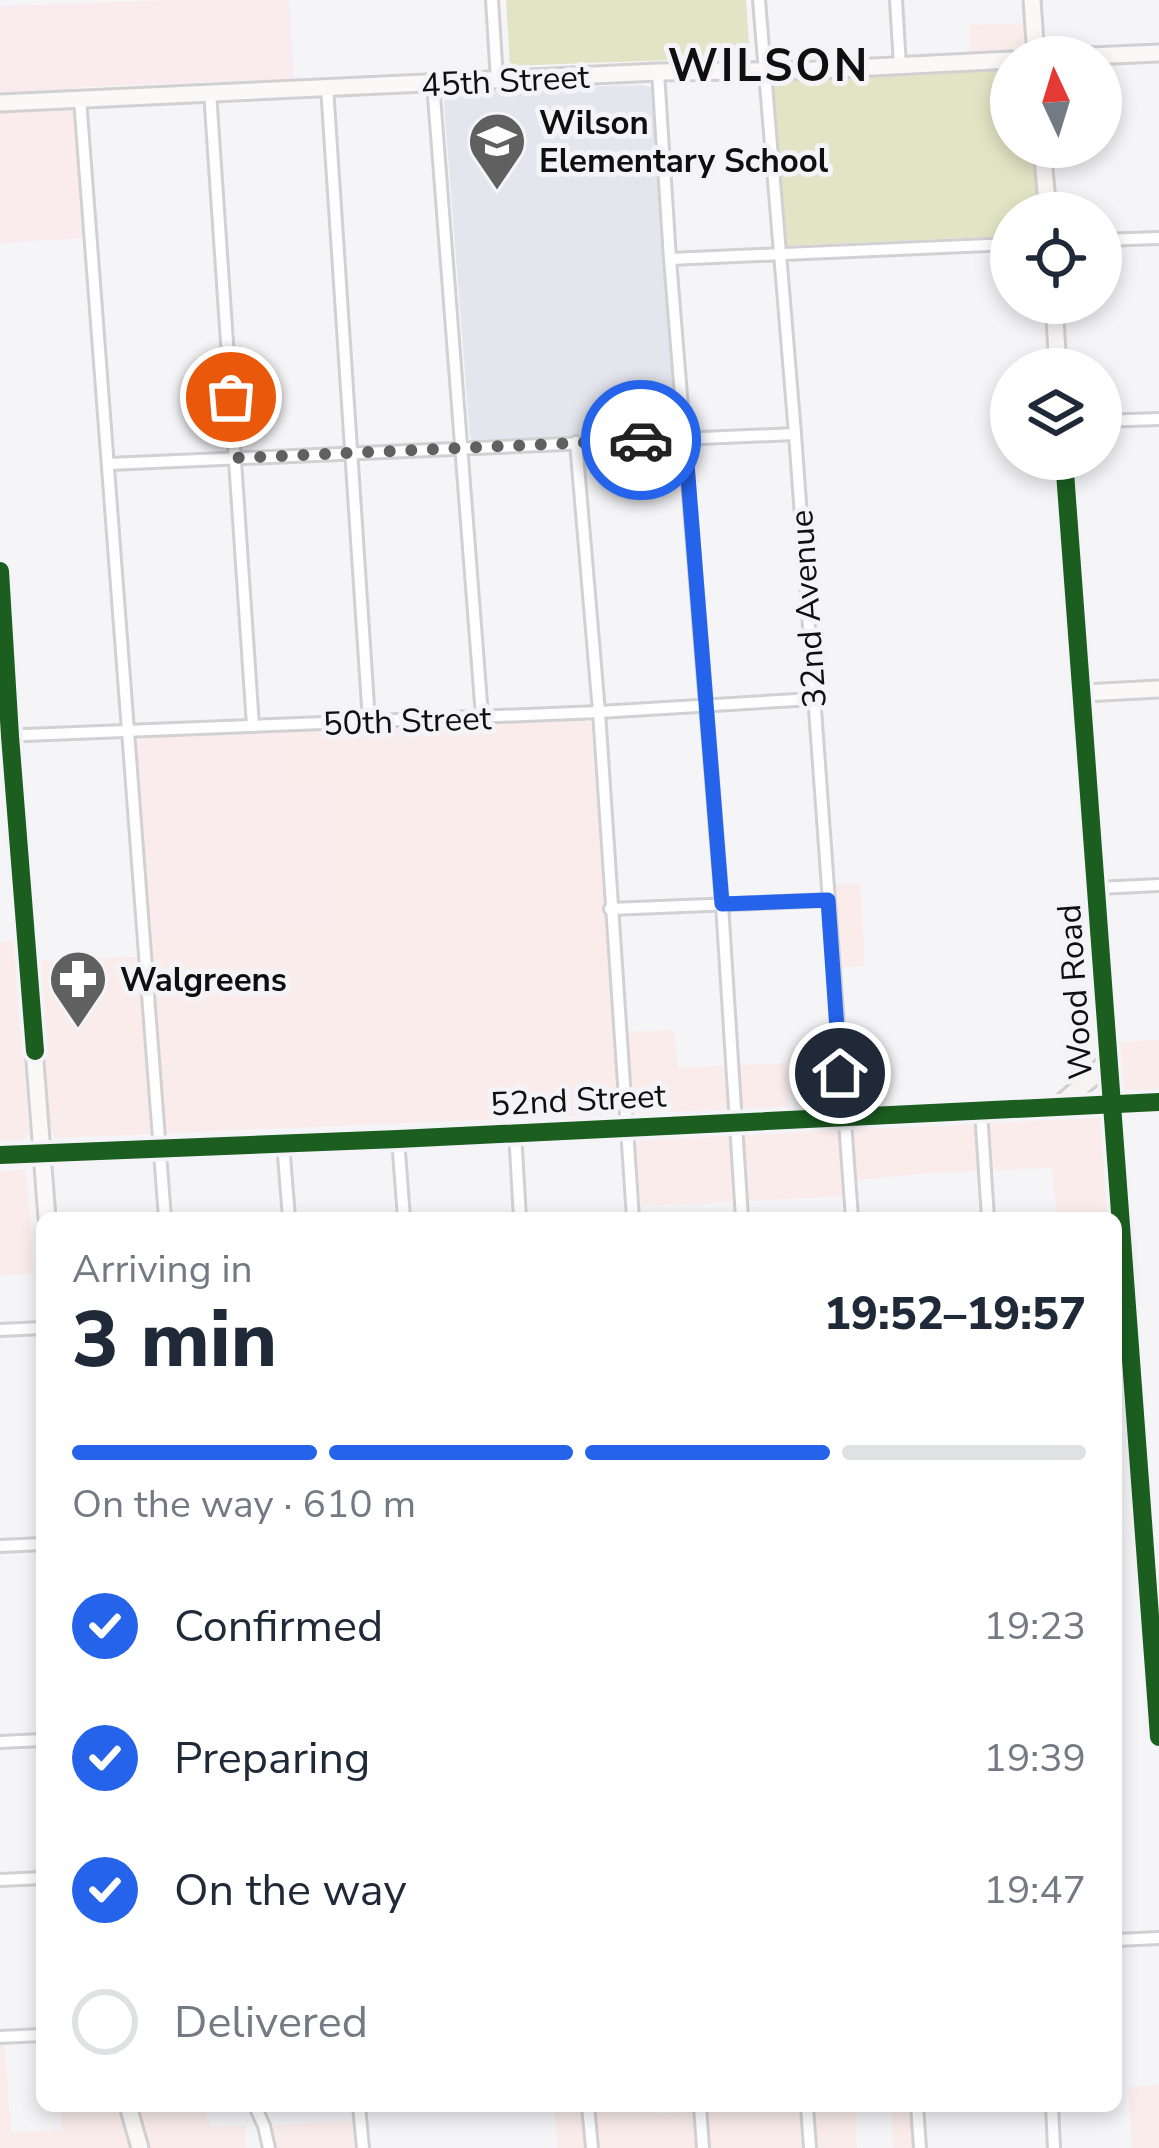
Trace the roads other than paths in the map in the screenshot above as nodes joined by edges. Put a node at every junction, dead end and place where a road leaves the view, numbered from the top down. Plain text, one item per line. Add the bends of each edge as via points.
1 (492, 0) edge
2 (760, 0) edge
3 (896, 0) edge
4 (1032, 0) edge
5 (1035, 36) edge
6 (1159, 53) edge
7 (1122, 55) edge
8 (990, 61) edge
9 (900, 66) junction
10 (765, 70) junction
11 (658, 72) junction
12 (497, 80) junction
13 (434, 83) junction
14 (328, 87) junction
15 (210, 92) junction
16 (80, 99) junction
17 (0, 103) edge
18 (1159, 238) edge
19 (1122, 239) edge
20 (990, 245) edge
21 (780, 254) junction
22 (670, 259) junction
23 (1159, 419) edge
24 (1122, 420) edge
25 (795, 434) junction
26 (685, 439) junction
27 (576, 442) junction
28 (462, 448) junction
29 (351, 452) junction
30 (235, 458) junction
31 (109, 464) junction
32 (1066, 480) edge
33 (0, 571) edge
34 (1159, 689) edge
35 (1084, 693) junction
36 (813, 698) junction
37 (705, 706) junction
38 (598, 712) junction
39 (482, 716) junction
40 (369, 722) junction
41 (254, 726) junction
42 (128, 730) junction
43 (5, 736) edge
44 (1159, 885) edge
45 (1097, 888) junction
46 (828, 900) junction
47 (722, 904) junction
48 (610, 909) junction
49 (1108, 1059) junction
50 (1159, 1102) edge
51 (1111, 1105) junction
52 (1057, 1107) junction
53 (981, 1111) junction
54 (844, 1117) junction
55 (735, 1122) junction
56 (628, 1127) junction
57 (515, 1132) junction
58 (398, 1139) junction
59 (283, 1143) junction
60 (160, 1148) junction
61 (43, 1152) junction
62 (0, 1155) edge
63 (47, 1212) edge
64 (165, 1212) edge
65 (289, 1212) edge
66 (404, 1212) edge
67 (520, 1212) edge
68 (633, 1212) edge
69 (742, 1212) edge
70 (852, 1212) edge
71 (988, 1212) edge
72 (1119, 1212) edge
73 (1122, 1250) edge
74 (36, 1328) edge
75 (0, 1330) edge
76 (36, 1544) edge
77 (0, 1546) edge
78 (1159, 1736) edge
79 (36, 1740) edge
80 (0, 1742) edge
81 (36, 1878) edge
82 (0, 1880) edge
83 (1159, 1937) edge
84 (1122, 1940) edge
85 (36, 2035) edge
86 (0, 2037) edge
87 (130, 2112) edge
88 (258, 2112) edge
89 (360, 2112) edge
90 (589, 2112) edge
91 (701, 2112) edge
92 (807, 2112) edge
93 (917, 2112) edge
94 (1052, 2112) edge
95 (140, 2148) edge
96 (269, 2148) edge
97 (363, 2148) edge
98 (592, 2148) edge
99 (704, 2148) edge
100 (810, 2148) edge
101 (920, 2148) edge
102 (1054, 2148) edge

1 - 12 street
2 - 10 street, 32nd Avenue
3 - 9 street
4 - 5 street
6 - 7 street
8 - 9 street, 45th Street
9 - 10 street, 45th Street
10 - 11 street, 45th Street
10 - 21 street, 32nd Avenue
11 - 12 street, 45th Street
11 - 22 street
12 - 13 street, 45th Street
13 - 14 street, 45th Street
13 - 28 street
14 - 15 street, 45th Street
14 - 29 street
15 - 16 street, 45th Street
15 - 30 street
16 - 17 street, 45th Street
16 - 31 street
18 - 19 street
20 - 21 street
21 - 22 street
21 - 25 street, 32nd Avenue
22 - 26 street
23 - 24 street
25 - 26 street
25 - 36 street, 32nd Avenue
26 - 27 street
26 - 37 street
27 - 28 street
27 - 38 street
28 - 29 street
28 - 39 street
29 - 30 street
29 - 40 street
30 - 31 street
30 - 41 street
31 - 42 street
32 - 35 street, Wood Road
33 - 43 street
34 - 35 street
35 - 45 street, Wood Road
36 - 37 street, 50th Street
36 - 46 street, 32nd Avenue
37 - 38 street, 50th Street
37 - 47 street
38 - 39 street, 50th Street
38 - 48 street
39 - 40 street, 50th Street
40 - 41 street, 50th Street
41 - 42 street, 50th Street
42 - 43 street, 50th Street
42 - 60 street
43 - 61 street
44 - 45 street
45 - 49 street, Wood Road
46 - 47 street
46 - 54 street, 32nd Avenue
47 - 48 street
47 - 55 street
48 - 56 street
49 - 51 street, Wood Road
49 - 52 main road
50 - 51 main road, 52nd Street
51 - 52 main road, 52nd Street
51 - 72 street, Wood Road
52 - 53 main road, 52nd Street
53 - 54 main road, 52nd Street
53 - 71 street
54 - 55 main road, 52nd Street
54 - 70 street, 32nd Avenue
55 - 56 main road, 52nd Street
55 - 69 street
56 - 57 main road, 52nd Street
56 - 68 street
57 - 58 main road, 52nd Street
57 - 67 street
58 - 59 main road, 52nd Street
58 - 66 street
59 - 60 main road, 52nd Street
59 - 65 street
60 - 61 main road, 52nd Street
60 - 64 street
61 - 62 main road, 52nd Street
61 - 63 street
73 - 78 street, Wood Road
74 - 75 street
76 - 77 street
79 - 80 street
81 - 82 street
83 - 84 street
85 - 86 street
87 - 95 street
88 - 96 street
89 - 97 street
90 - 98 street
91 - 99 street
92 - 100 street
93 - 101 street
94 - 102 street

